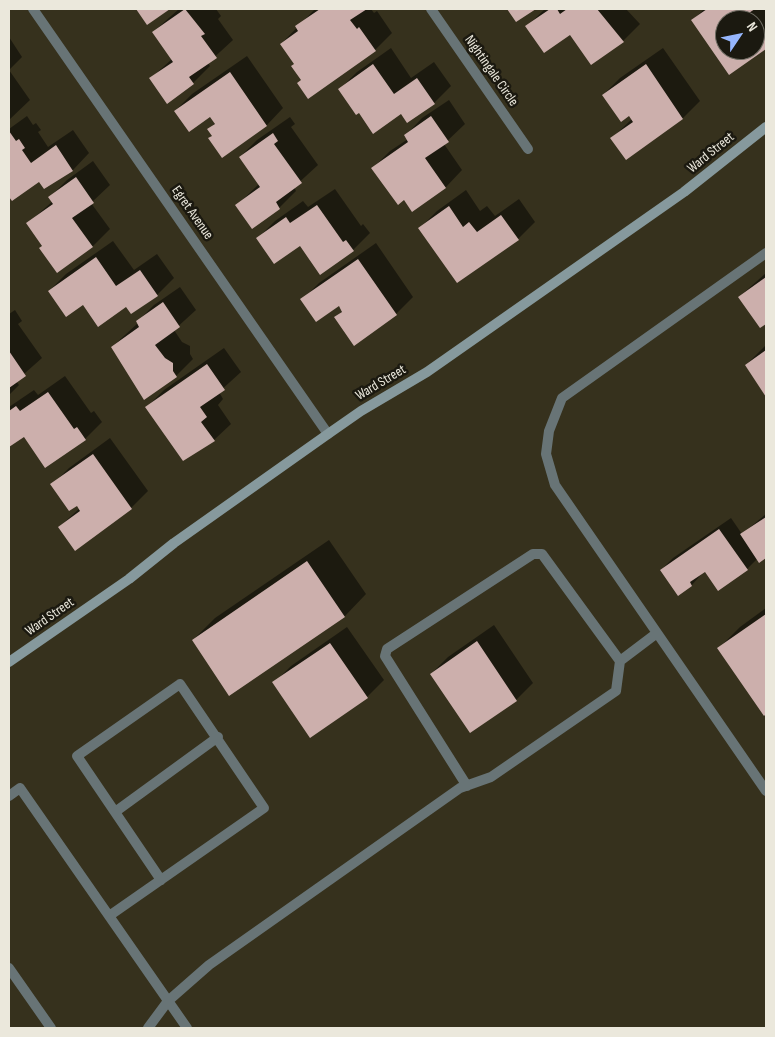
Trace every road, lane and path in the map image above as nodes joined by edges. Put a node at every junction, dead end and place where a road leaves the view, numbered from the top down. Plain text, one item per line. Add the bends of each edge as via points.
1 (33, 9) edge
2 (431, 9) edge
3 (766, 127) edge
4 (528, 149) dead end
5 (766, 253) edge
6 (328, 434) junction
7 (657, 633) junction
8 (620, 661) junction
9 (9, 662) edge
10 (218, 737) junction
11 (467, 786) junction
12 (766, 791) edge
13 (9, 796) edge
14 (115, 812) junction
15 (160, 880) junction
16 (109, 916) junction
17 (9, 968) edge
18 (168, 1000) junction
19 (51, 1028) edge
20 (148, 1028) edge
21 (187, 1028) edge

1 - 6 street, Egret Avenue
2 - 4 street, Nightingale Circle
3 - 6 street, Ward Street via 684,192 546,289 427,372
5 - 7 street via 562,398 549,431 546,454 555,485
6 - 9 street, Ward Street
7 - 8 street
7 - 12 street
8 - 11 street via 616,691 491,777
8 - 11 street via 542,554 534,554 387,649 385,656
10 - 14 street
10 - 14 street via 180,684 77,756
10 - 15 street via 264,808
11 - 18 street via 209,966
13 - 16 street via 20,788
14 - 15 street
15 - 16 street
16 - 18 street
17 - 19 street
18 - 20 street
18 - 21 street

